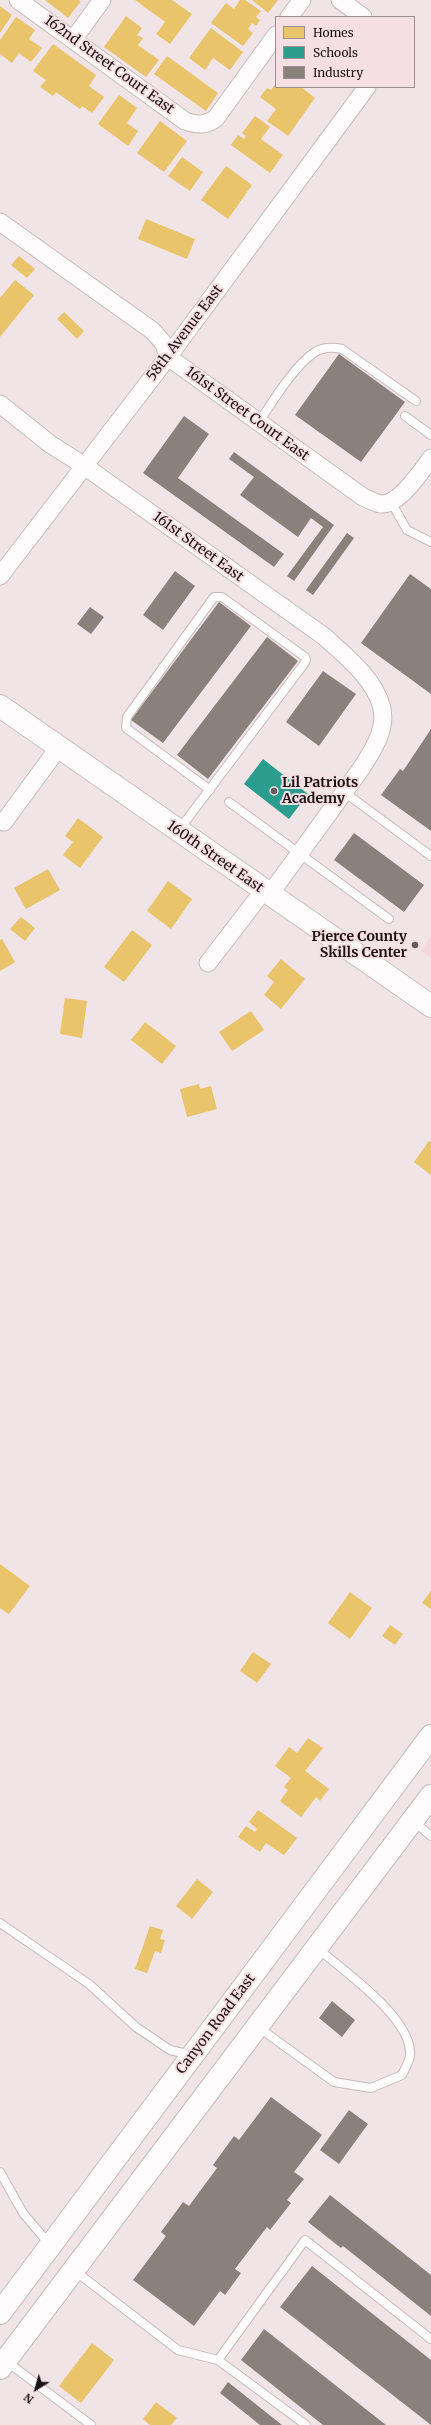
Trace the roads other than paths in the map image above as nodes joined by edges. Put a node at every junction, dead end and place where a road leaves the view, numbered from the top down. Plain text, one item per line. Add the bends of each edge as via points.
1 (18, 0) edge
2 (102, 0) edge
3 (302, 0) edge
4 (340, 0) edge
5 (290, 16) edge
6 (362, 16) edge
7 (275, 36) edge
8 (73, 40) junction
9 (366, 88) edge
10 (0, 222) edge
11 (168, 357) junction
12 (416, 401) dead end
13 (0, 404) edge
14 (405, 416) dead end
15 (259, 422) junction
16 (431, 435) edge
17 (431, 458) edge
18 (84, 465) junction
19 (391, 502) junction
20 (431, 542) edge
21 (0, 576) edge
22 (0, 706) edge
23 (59, 747) junction
24 (210, 790) junction
25 (344, 792) junction
26 (229, 802) dead end
27 (4, 822) dead end
28 (179, 831) junction
29 (300, 853) junction
30 (431, 856) edge
31 (267, 893) junction
32 (390, 919) dead end
33 (208, 963) dead end
34 (431, 1006) edge
35 (431, 1736) edge
36 (431, 1796) edge
37 (412, 1821) junction
38 (431, 1836) edge
39 (0, 1923) edge
40 (316, 1948) junction
41 (257, 2027) junction
42 (192, 2055) junction
43 (0, 2172) edge
44 (50, 2246) junction
45 (74, 2270) junction
46 (0, 2313) edge
47 (431, 2339) edge
48 (218, 2360) junction
49 (3, 2364) edge
50 (91, 2425) edge
51 (306, 2425) edge

1 - 8 street, 162nd Street Court East
2 - 8 street
3 - 5 street
4 - 6 street
7 - 8 street, 162nd Street Court East via 216,118 202,124 185,120
9 - 11 street, 58th Avenue East
10 - 11 street, 161st Street Court East via 153,332 164,344
11 - 15 street, 161st Street Court East
11 - 18 street, 58th Avenue East
12 - 15 lane via 342,349 332,347 315,352 311,356 280,390
13 - 18 street, 161st Street East via 50,444
14 - 16 lane
15 - 19 street, 161st Street Court East via 363,497 380,504
17 - 19 street via 399,498
18 - 21 street, 58th Avenue East
18 - 25 street, 161st Street East via 325,638 356,666 381,705 382,728 376,744
19 - 20 lane via 407,530
22 - 23 main road, 160th Street East
23 - 27 street
23 - 28 main road, 160th Street East
24 - 24 lane via 306,660 222,597 214,597 125,723 126,728
24 - 28 lane
25 - 29 street
25 - 30 lane
26 - 29 lane
28 - 31 main road, 160th Street East
29 - 31 street
29 - 32 lane
31 - 33 street
31 - 34 main road, 160th Street East
35 - 42 main road, Canyon Road East
36 - 37 main road
37 - 38 lane
37 - 40 main road
39 - 42 lane via 88,1984 136,2027 170,2050
40 - 41 main road
40 - 41 lane via 384,2004 406,2034 410,2055 402,2075 371,2088 334,2082
41 - 45 main road
42 - 44 main road, Canyon Road East
43 - 44 lane via 23,2213
44 - 46 main road, Canyon Road East
45 - 48 lane via 178,2350
45 - 49 main road
47 - 48 lane via 305,2240
48 - 51 lane
49 - 50 lane

